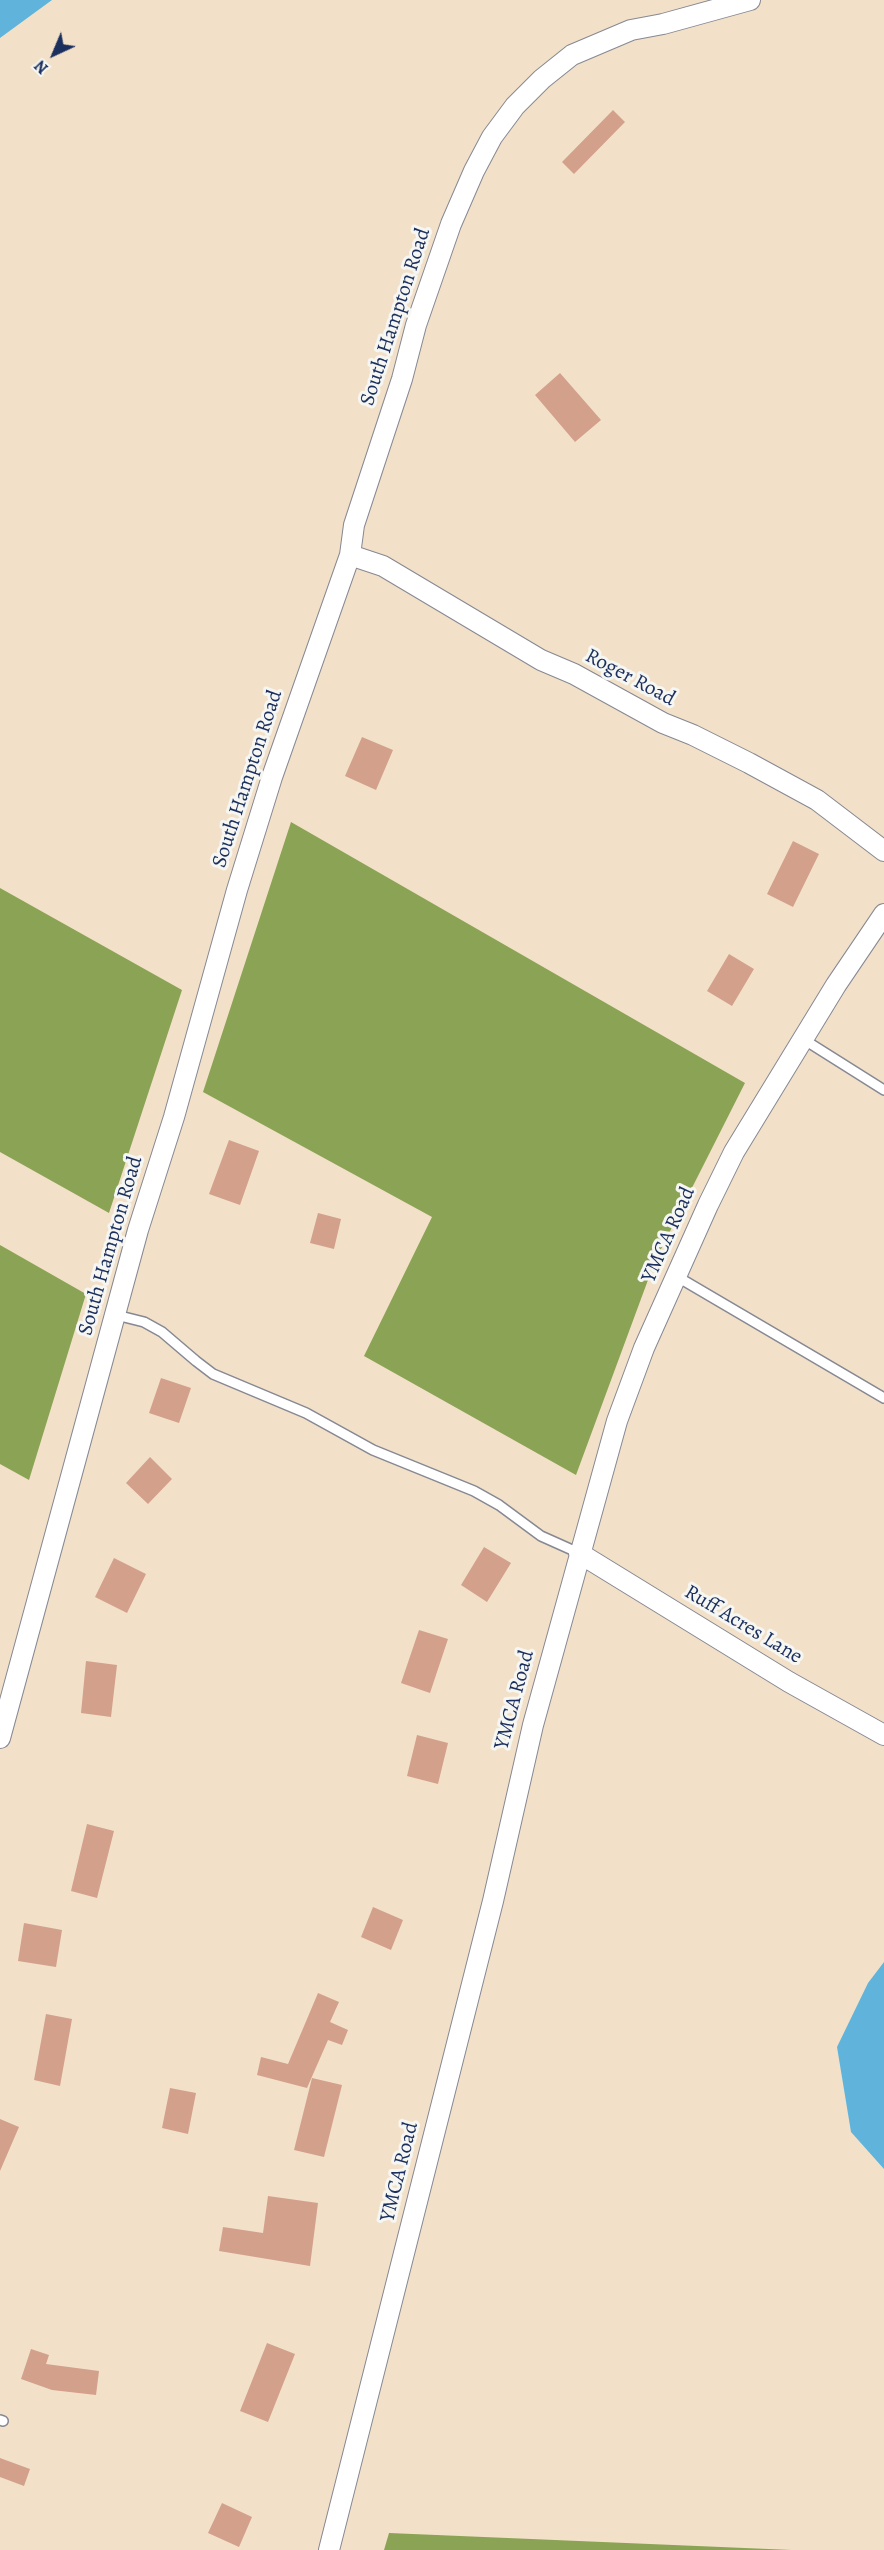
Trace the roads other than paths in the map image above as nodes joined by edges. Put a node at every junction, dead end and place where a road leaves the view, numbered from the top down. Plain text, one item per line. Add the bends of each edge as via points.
1 (750, 0) edge
2 (350, 555) junction
3 (884, 851) edge
4 (884, 914) edge
5 (803, 1039) junction
6 (884, 1090) edge
7 (676, 1276) junction
8 (116, 1315) junction
9 (884, 1398) edge
10 (579, 1553) junction
11 (884, 1735) edge
12 (0, 1738) edge
13 (329, 2550) edge

1 - 2 street, South Hampton Road via 631,30 572,55 515,106 492,137 451,224 416,325 354,525
2 - 3 street, Roger Road via 383,566 541,660 817,800
2 - 8 street, South Hampton Road via 237,890
4 - 5 street, YMCA Road
5 - 6 lane
5 - 7 street, YMCA Road via 734,1152
7 - 9 lane
7 - 10 street, YMCA Road via 617,1421
8 - 10 lane via 144,1322 162,1332 213,1374 306,1413 373,1450 474,1491 542,1536
8 - 12 street, South Hampton Road
10 - 11 street, Ruff Acres Lane via 789,1682
10 - 13 street, YMCA Road

